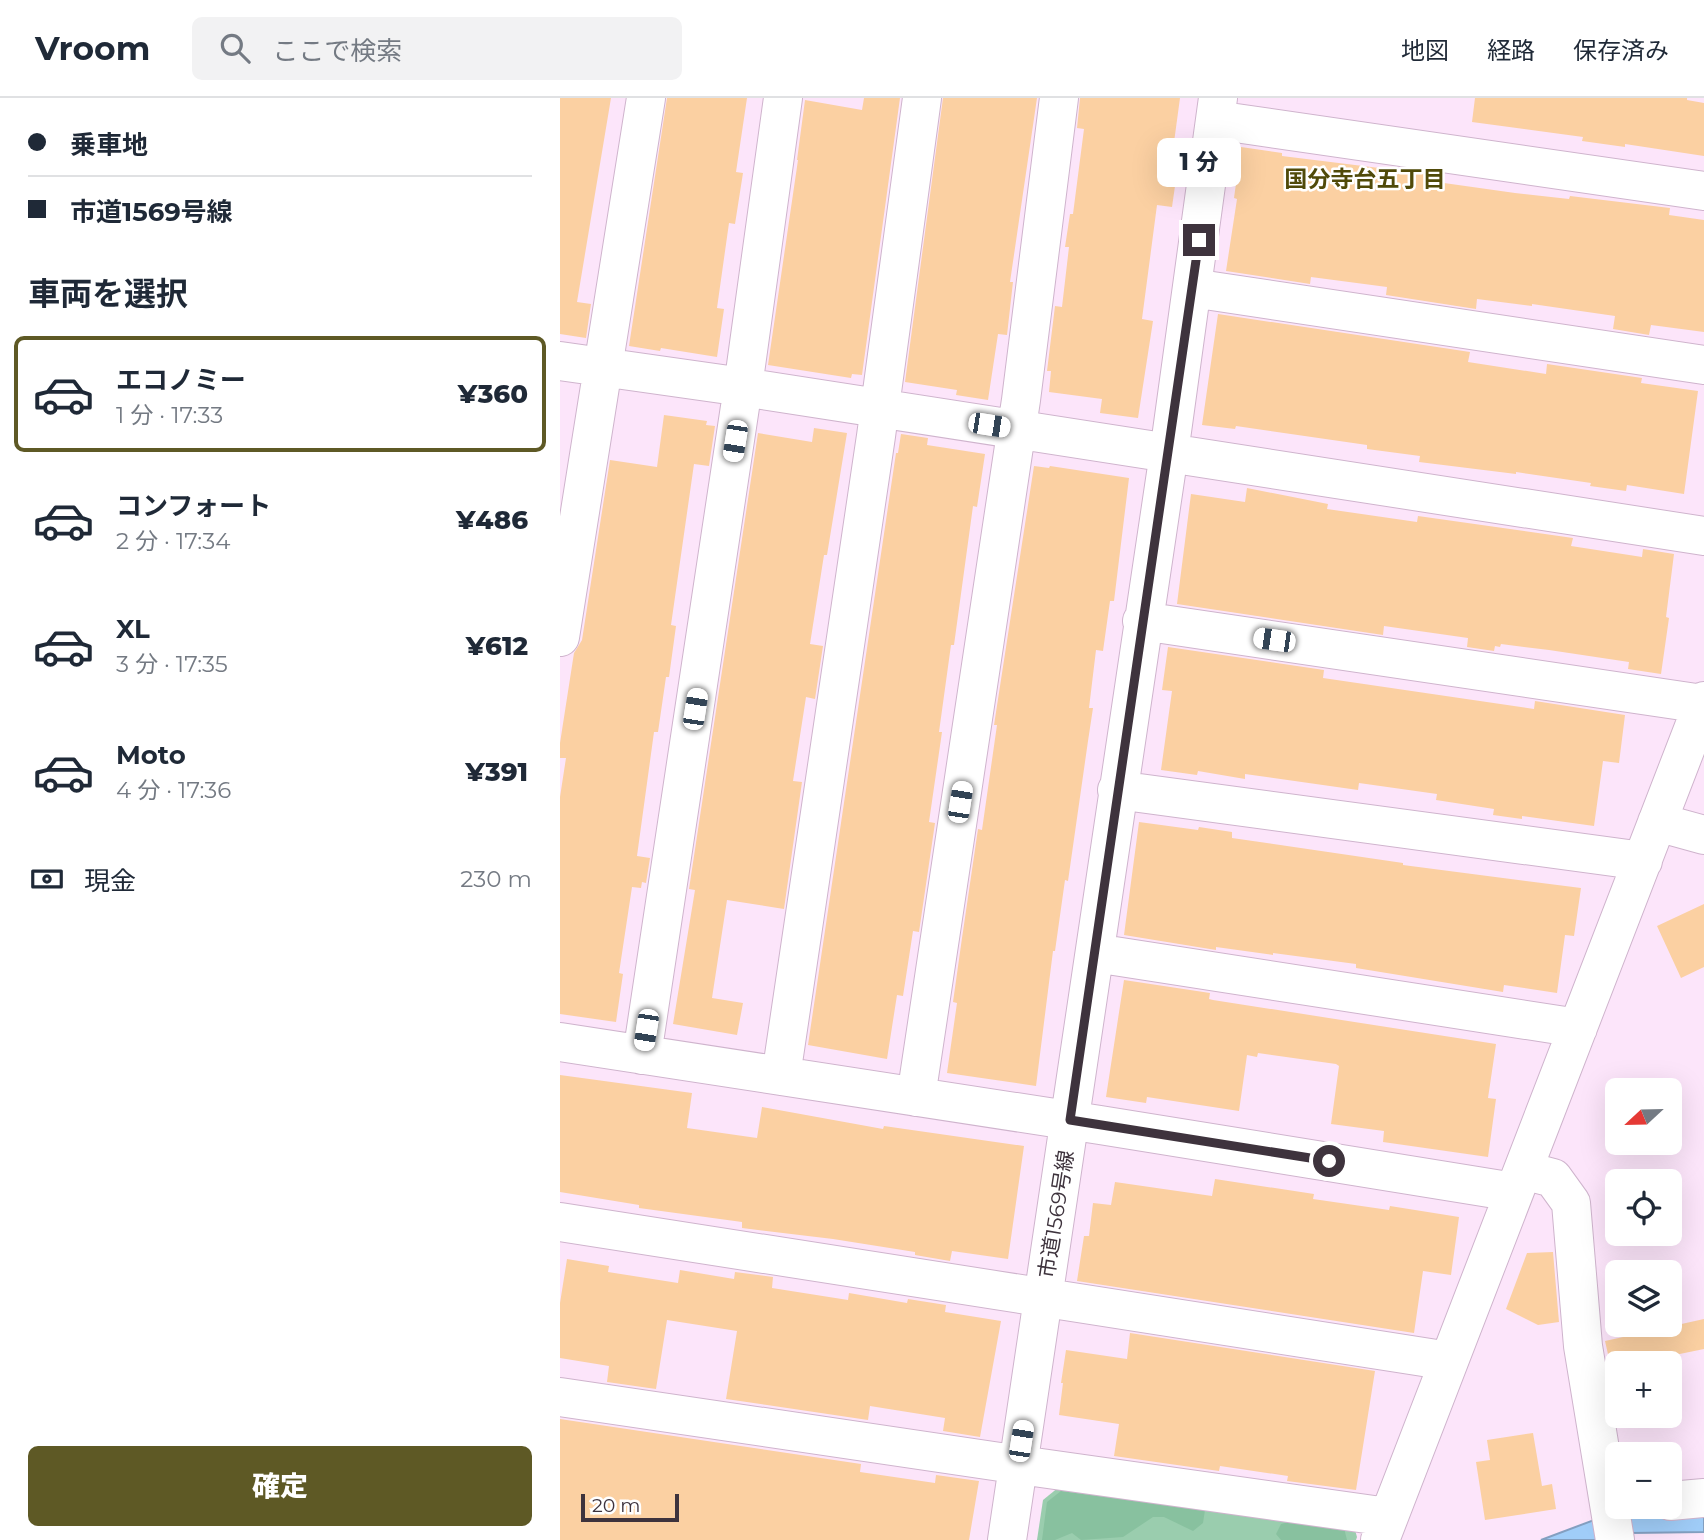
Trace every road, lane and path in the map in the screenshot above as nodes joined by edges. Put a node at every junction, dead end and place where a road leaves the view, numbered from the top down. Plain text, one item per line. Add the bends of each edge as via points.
1 (646, 98) edge
2 (783, 98) edge
3 (922, 98) edge
4 (1059, 98) edge
5 (1217, 109) edge
6 (1704, 191) edge
7 (1192, 288) junction
8 (560, 362) edge
9 (1704, 365) edge
10 (602, 367) junction
11 (743, 387) junction
12 (880, 408) junction
13 (1016, 429) junction
14 (1168, 453) junction
15 (1704, 536) edge
16 (1142, 621) junction
17 (560, 637) edge
18 (1703, 703) edge
19 (1117, 790) junction
20 (1657, 821) junction
21 (1704, 835) edge
22 (1643, 861) junction
23 (1095, 953) junction
24 (1578, 1028) junction
25 (560, 1042) edge
26 (642, 1055) junction
27 (781, 1076) junction
28 (916, 1097) junction
29 (1070, 1120) junction
30 (1519, 1181) junction
31 (560, 1222) edge
32 (1043, 1299) junction
33 (1449, 1361) junction
34 (560, 1396) edge
35 (1017, 1465) junction
36 (1605, 1471) edge
37 (1704, 1498) edge
38 (1682, 1500) edge
39 (1384, 1529) edge
40 (1007, 1540) edge

1 - 10 street
2 - 11 street
3 - 12 street
4 - 13 street
5 - 6 street
5 - 7 street, 市道1569号線
7 - 9 street
7 - 14 street, 市道1569号線
8 - 10 street
10 - 11 street
10 - 17 street
11 - 12 street
11 - 26 street
12 - 13 street
12 - 27 street
13 - 14 street
13 - 28 street
14 - 15 street
14 - 16 street, 市道1569号線
16 - 18 street
16 - 19 street, 市道1569号線
18 - 20 street
19 - 22 street
19 - 23 street, 市道1569号線
20 - 21 street
20 - 22 street
22 - 24 street
23 - 24 street
23 - 29 street, 市道1569号線
24 - 30 street
25 - 26 street
26 - 27 street
27 - 28 street
28 - 29 street
29 - 30 street
29 - 32 street, 市道1569号線
30 - 33 street
30 - 36 street via 1553,1178 1572,1203 1583,1346
31 - 32 street
32 - 33 street
32 - 35 street, 市道1569号線
33 - 39 street
34 - 35 street
35 - 39 street
35 - 40 street, 市道1569号線
37 - 38 street

